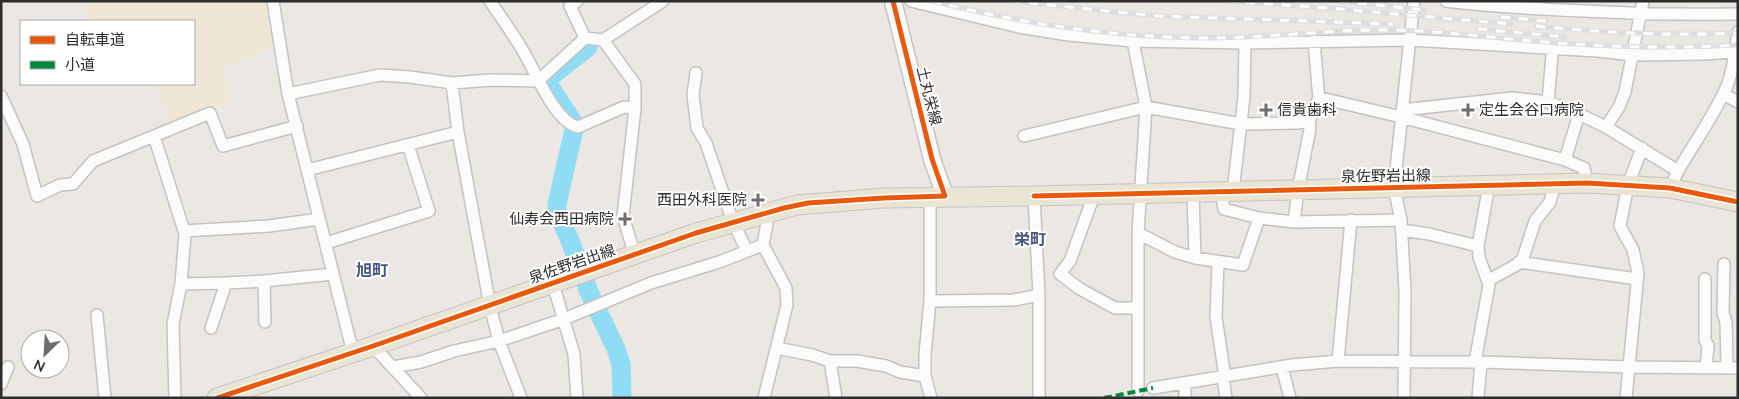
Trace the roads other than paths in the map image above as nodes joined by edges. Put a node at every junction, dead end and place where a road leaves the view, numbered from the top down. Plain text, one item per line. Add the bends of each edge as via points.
1 (274, 1) edge
2 (490, 1) edge
3 (663, 1) edge
4 (893, 1) edge
5 (911, 1) edge
6 (1414, 1) edge
7 (1446, 1) edge
8 (1643, 1) edge
9 (572, 3) edge
10 (1641, 14) junction
11 (1738, 14) edge
12 (1738, 32) edge
13 (585, 38) junction
14 (603, 40) junction
15 (1410, 40) junction
16 (1133, 41) junction
17 (1314, 41) junction
18 (1244, 43) junction
19 (1737, 51) edge
20 (1552, 55) dead end
21 (1633, 55) junction
22 (696, 73) dead end
23 (538, 81) junction
24 (452, 83) junction
25 (288, 94) junction
26 (1723, 94) junction
27 (1, 96) edge
28 (1320, 100) junction
29 (1548, 102) junction
30 (1738, 102) edge
31 (1146, 107) junction
32 (635, 108) junction
33 (1402, 113) junction
34 (1579, 114) junction
35 (1309, 121) junction
36 (1241, 124) junction
37 (296, 126) junction
38 (1606, 127) junction
39 (458, 132) junction
40 (154, 136) junction
41 (1024, 136) dead end
42 (408, 145) junction
43 (1642, 148) junction
44 (1565, 160) junction
45 (308, 170) junction
46 (1678, 171) junction
47 (1587, 182) junction
48 (1554, 184) junction
49 (1628, 185) junction
50 (1489, 186) junction
51 (1394, 188) junction
52 (1670, 188) junction
53 (1298, 190) junction
54 (1227, 191) junction
55 (1193, 192) junction
56 (1140, 193) junction
57 (1094, 195) junction
58 (1034, 196) junction
59 (937, 197) junction
60 (1738, 202) edge
61 (763, 214) junction
62 (1259, 218) junction
63 (319, 219) junction
64 (1351, 220) junction
65 (733, 222) junction
66 (1294, 222) junction
67 (1401, 225) junction
68 (184, 231) junction
69 (1138, 233) junction
70 (326, 243) junction
71 (762, 245) junction
72 (1478, 246) junction
73 (747, 252) junction
74 (638, 254) junction
75 (1195, 258) junction
76 (1218, 262) junction
77 (1519, 262) junction
78 (1724, 264) dead end
79 (333, 274) junction
80 (1637, 279) junction
81 (1705, 279) dead end
82 (1489, 280) junction
83 (264, 281) junction
84 (226, 283) junction
85 (181, 284) junction
86 (553, 284) junction
87 (1039, 295) junction
88 (930, 301) junction
89 (490, 306) junction
90 (1137, 308) junction
91 (97, 315) dead end
92 (564, 320) junction
93 (264, 322) dead end
94 (212, 328) dead end
95 (499, 341) junction
96 (373, 346) junction
97 (777, 348) junction
98 (353, 353) junction
99 (830, 361) junction
100 (1338, 361) junction
101 (1404, 362) junction
102 (1478, 362) junction
103 (8, 367) dead end
104 (393, 367) junction
105 (1282, 367) junction
106 (1628, 367) junction
107 (1706, 367) junction
108 (1732, 368) edge
109 (925, 376) junction
110 (1224, 377) junction
111 (1, 384) edge
112 (1185, 384) junction
113 (1138, 391) dead end
114 (1152, 392) edge
115 (223, 397) edge
116 (105, 398) edge
117 (175, 398) edge
118 (421, 398) edge
119 (521, 398) edge
120 (577, 398) edge
121 (764, 398) edge
122 (836, 398) edge
123 (931, 398) edge
124 (1039, 398) edge
125 (1185, 398) edge
126 (1226, 398) edge
127 (1290, 398) edge
128 (1404, 398) edge
129 (1478, 398) edge
130 (1626, 398) edge

1 - 25 street
2 - 23 street via 522,48
3 - 14 street
4 - 59 main road, 土丸栄線 via 932,159
5 - 16 street via 1020,27
6 - 15 street
7 - 10 street via 1493,7
8 - 10 street
9 - 13 street
10 - 11 street
10 - 21 street
12 - 19 street
13 - 14 street
13 - 23 street
14 - 32 street via 635,84
15 - 17 street
15 - 21 street
15 - 33 street
16 - 18 street
16 - 31 street
17 - 18 street
17 - 28 street
18 - 36 street
19 - 21 street
19 - 26 street
20 - 29 street
21 - 38 street via 1625,92
22 - 65 street via 693,95 698,128
23 - 24 street
23 - 32 street via 563,119 574,126 624,107
24 - 25 street via 380,75
24 - 39 street
25 - 37 street
26 - 30 street
26 - 46 street
27 - 40 street via 23,144 37,196 60,185 73,184 93,161
28 - 33 street
28 - 35 street via 1316,102
29 - 33 street via 1512,98
29 - 34 street
31 - 36 street
31 - 41 street
31 - 56 street
32 - 74 street via 624,216 632,246
33 - 44 street
33 - 51 street
34 - 38 street
34 - 44 street
35 - 36 street
35 - 53 street
36 - 54 street
37 - 40 street via 222,146 210,113
37 - 45 street
38 - 43 street
39 - 42 street
39 - 89 street
40 - 68 street
42 - 45 street
42 - 70 street via 429,211
43 - 46 street
43 - 49 street
44 - 47 street via 1584,168
45 - 63 street
46 - 52 street
47 - 48 main road, 泉佐野岩出線
47 - 49 main road, 泉佐野岩出線
48 - 50 main road, 泉佐野岩出線
48 - 77 street via 1550,202 1535,220 1527,250
49 - 52 main road, 泉佐野岩出線
49 - 80 street via 1620,226 1633,250
50 - 51 main road, 泉佐野岩出線
50 - 72 street
51 - 53 main road, 泉佐野岩出線
51 - 67 street
52 - 60 main road, 泉佐野岩出線
53 - 54 main road, 泉佐野岩出線
53 - 66 street
54 - 55 main road, 泉佐野岩出線
54 - 62 street via 1224,209
55 - 56 main road, 泉佐野岩出線
55 - 75 street
56 - 57 main road, 泉佐野岩出線
56 - 69 street
57 - 58 main road, 泉佐野岩出線
57 - 90 street via 1070,261 1060,274 1115,308
58 - 59 main road, 泉佐野岩出線
58 - 87 street
59 - 61 main road, 泉佐野岩出線 via 808,203
59 - 88 street
61 - 65 main road, 泉佐野岩出線
61 - 71 street via 767,223
62 - 66 street
62 - 76 street via 1243,265
63 - 68 street via 270,226
63 - 70 street
64 - 66 street
64 - 67 street
64 - 100 street
65 - 73 street
65 - 74 main road, 泉佐野岩出線
67 - 72 street
67 - 101 street via 1405,292
68 - 85 street
69 - 75 street via 1175,252
69 - 90 street
70 - 79 street
71 - 73 street
71 - 97 street via 786,288 787,305
72 - 82 street
73 - 92 street via 651,283
74 - 86 main road, 泉佐野岩出線
75 - 76 street
76 - 110 street via 1216,317
77 - 80 street
77 - 82 street
78 - 108 street via 1723,313
79 - 83 street
79 - 98 street
80 - 106 street
81 - 107 street
82 - 102 street
83 - 84 street
83 - 93 street
84 - 85 street
84 - 94 street
85 - 117 street via 173,324
86 - 89 main road, 泉佐野岩出線
86 - 92 street
87 - 88 street via 1014,300
87 - 124 street
88 - 109 street
89 - 95 street
89 - 96 main road, 泉佐野岩出線
90 - 113 street
91 - 116 street
92 - 95 street
92 - 120 street via 574,354
95 - 104 street
95 - 119 street
96 - 98 main road, 泉佐野岩出線
96 - 104 street
97 - 99 street
97 - 121 street
98 - 115 main road, 泉佐野岩出線
99 - 109 street via 857,361
99 - 122 street
100 - 101 street
100 - 105 street
101 - 102 street
101 - 128 street
102 - 106 street
102 - 129 street
103 - 111 street
104 - 118 street
105 - 110 street
105 - 127 street
106 - 107 street
106 - 130 street
107 - 108 street
109 - 123 street
110 - 112 street
110 - 126 street
112 - 114 street
112 - 125 street

